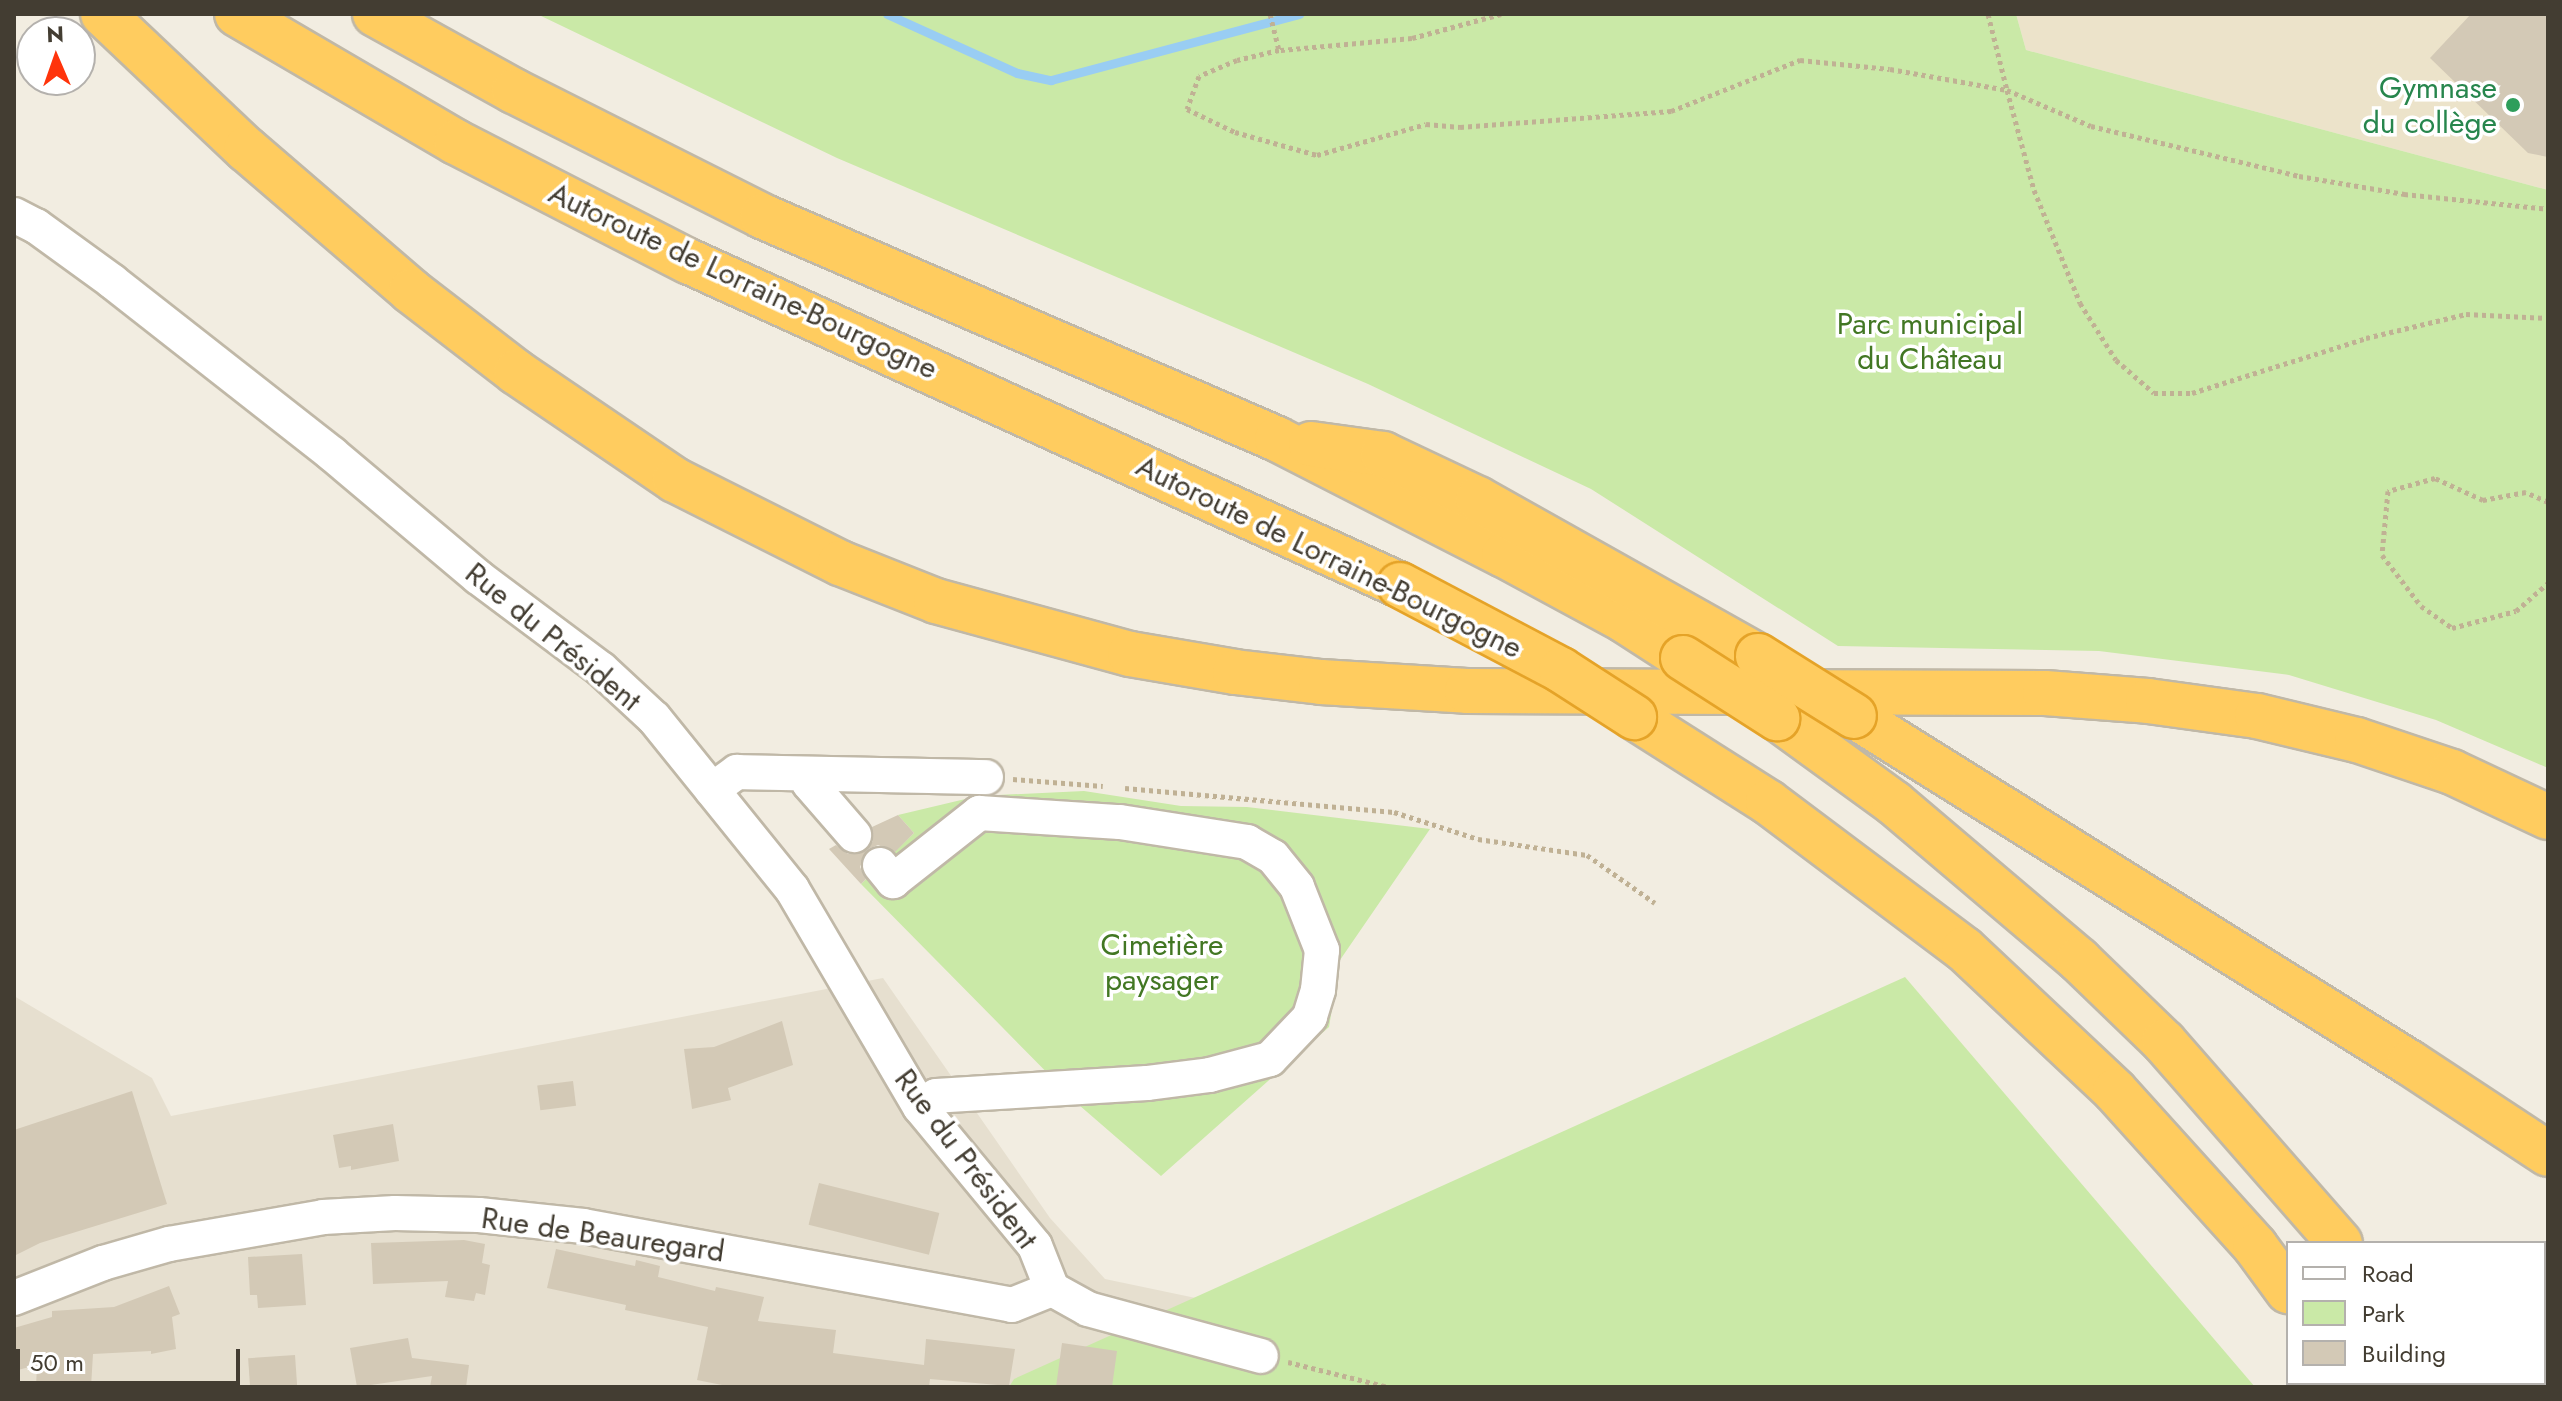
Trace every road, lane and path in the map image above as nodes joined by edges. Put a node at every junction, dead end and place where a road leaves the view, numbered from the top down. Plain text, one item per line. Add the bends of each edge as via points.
1 (103, 14) edge
2 (237, 14) edge
3 (375, 14) edge
4 (1270, 14) edge
5 (1501, 14) edge
6 (1988, 14) edge
7 (1279, 50) junction
8 (2007, 90) junction
9 (2548, 209) edge
10 (14, 215) edge
11 (2548, 318) edge
12 (1277, 439) junction
13 (2548, 502) edge
14 (2548, 583) edge
15 (809, 774) junction
16 (986, 777) joint
17 (712, 790) junction
18 (2548, 817) edge
19 (854, 835) dead end
20 (880, 865) dead end
21 (1655, 903) dead end
22 (920, 1107) junction
23 (2548, 1154) edge
24 (2338, 1241) edge
25 (2286, 1288) edge
26 (1052, 1289) junction
27 (14, 1298) edge
28 (1261, 1356) joint
29 (1388, 1387) edge

1 - 18 highway via 246,149 411,291 516,372 675,480 840,563 936,601 1130,654 1321,682 1467,691 2045,693 2148,701 2257,716 2357,740 2452,772
2 - 25 highway, Autoroute de Lorraine-Bourgogne, bridge via 456,142 688,261 1400,585 1561,670 1768,802 1964,949 2115,1091 2255,1246
3 - 12 highway via 762,216
4 - 7 path
5 - 7 path via 1412,38
6 - 8 path
7 - 8 path via 1199,76 1187,109 1235,132 1317,155 1426,124 1460,127 1671,111 1800,60 1890,69
8 - 9 path via 2091,126 2299,176 2404,194
8 - 11 path via 2034,190 2080,303 2116,360 2154,393 2192,393 2366,338 2466,314
10 - 17 street, Rue du Président via 125,291 478,577 601,669 654,718
12 - 23 highway, bridge via 1383,454 1478,499 1758,656
12 - 24 highway, bridge via 1624,620 1777,718 1894,803 2079,960 2164,1042
13 - 14 path via 2526,492 2483,500 2435,478 2388,491 2382,555 2421,606 2452,628 2516,611
15 - 16 street
15 - 17 street via 737,772
15 - 19 street via 809,783
16 - 21 path via 1394,812 1478,839 1587,855
17 - 22 street, Rue du Président via 792,889
20 - 22 street via 893,881 979,813 1120,822 1247,842 1273,857 1297,887 1322,950 1310,1017 1270,1059 1210,1075 1147,1083 936,1096
22 - 26 street, Rue du Président via 1035,1246
26 - 27 street, Rue de Beauregard via 1012,1305 583,1226 395,1213 323,1217 169,1244
26 - 28 street via 1088,1309
28 - 29 path

